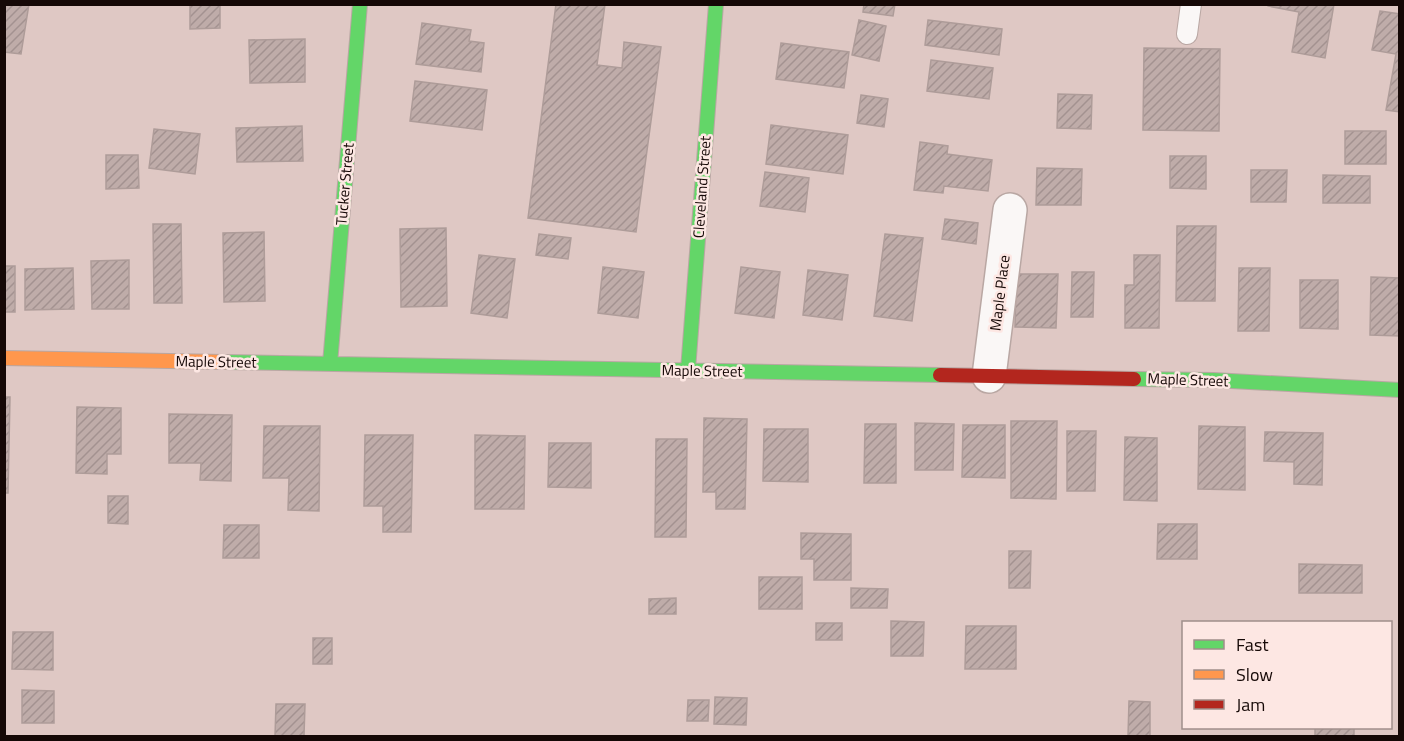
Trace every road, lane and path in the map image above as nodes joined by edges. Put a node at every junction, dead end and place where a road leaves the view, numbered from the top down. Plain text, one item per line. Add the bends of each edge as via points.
1 (360, 4) edge
2 (716, 4) edge
3 (1191, 4) edge
4 (1187, 34) dead end
5 (1010, 210) dead end
6 (4, 358) edge
7 (330, 364) junction
8 (688, 370) junction
9 (989, 376) junction
10 (1400, 390) edge

1 - 7 street, Tucker Street
2 - 8 street, Cleveland Street
3 - 4 lane
5 - 9 street, Maple Place
6 - 7 street, Maple Street
7 - 8 street, Maple Street
8 - 9 street, Maple Street
9 - 10 street, Maple Street via 1213,380

